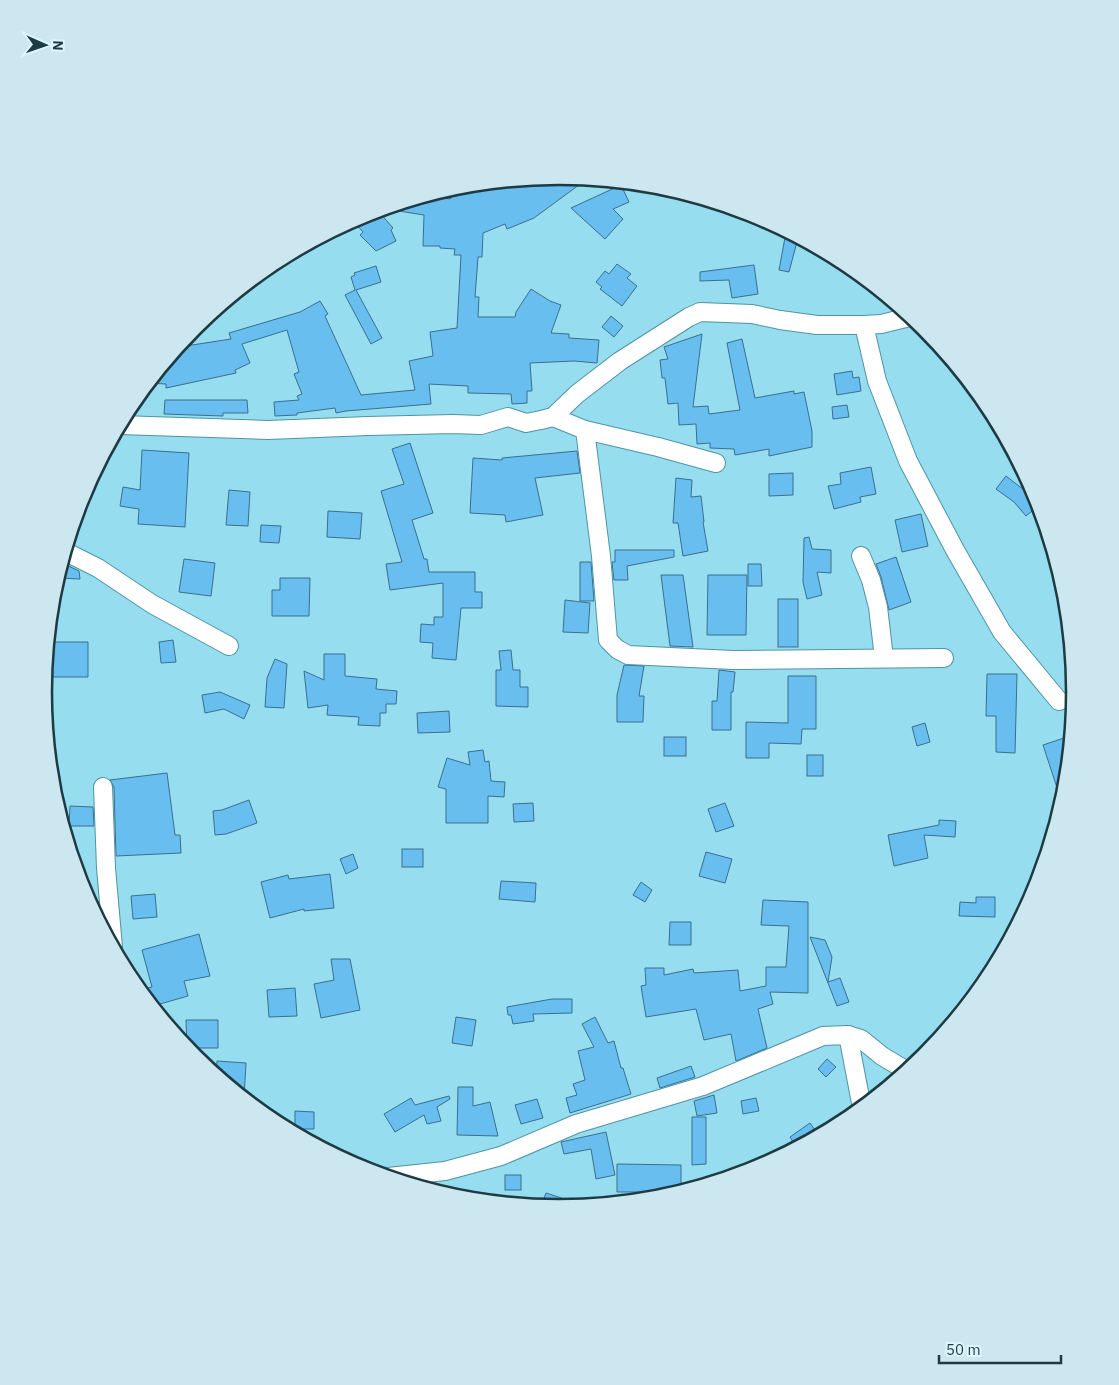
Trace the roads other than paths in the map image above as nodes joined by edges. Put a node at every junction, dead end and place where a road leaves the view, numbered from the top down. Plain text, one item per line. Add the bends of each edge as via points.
1 (902, 318) edge
2 (864, 326) junction
3 (553, 417) junction
4 (129, 425) edge
5 (585, 430) junction
6 (716, 463) dead end
7 (72, 555) edge
8 (861, 556) dead end
9 (229, 646) dead end
10 (884, 658) junction
11 (944, 658) dead end
12 (1060, 701) dead end
13 (103, 788) dead end
14 (111, 929) edge
15 (848, 1035) junction
16 (901, 1067) edge
17 (861, 1100) edge
18 (409, 1176) edge

1 - 2 street
2 - 3 street via 817,325 752,314 700,312 620,361
2 - 12 street via 877,381 908,461 1002,632
3 - 4 street via 526,423 503,417 481,425 268,430
3 - 5 street
5 - 6 street
5 - 10 street via 608,640 617,649 628,656 733,660
7 - 9 street
8 - 10 street via 878,607
10 - 11 street
13 - 14 street
15 - 16 street via 861,1039
15 - 17 street
15 - 18 street via 823,1036 703,1086 576,1124 501,1156

